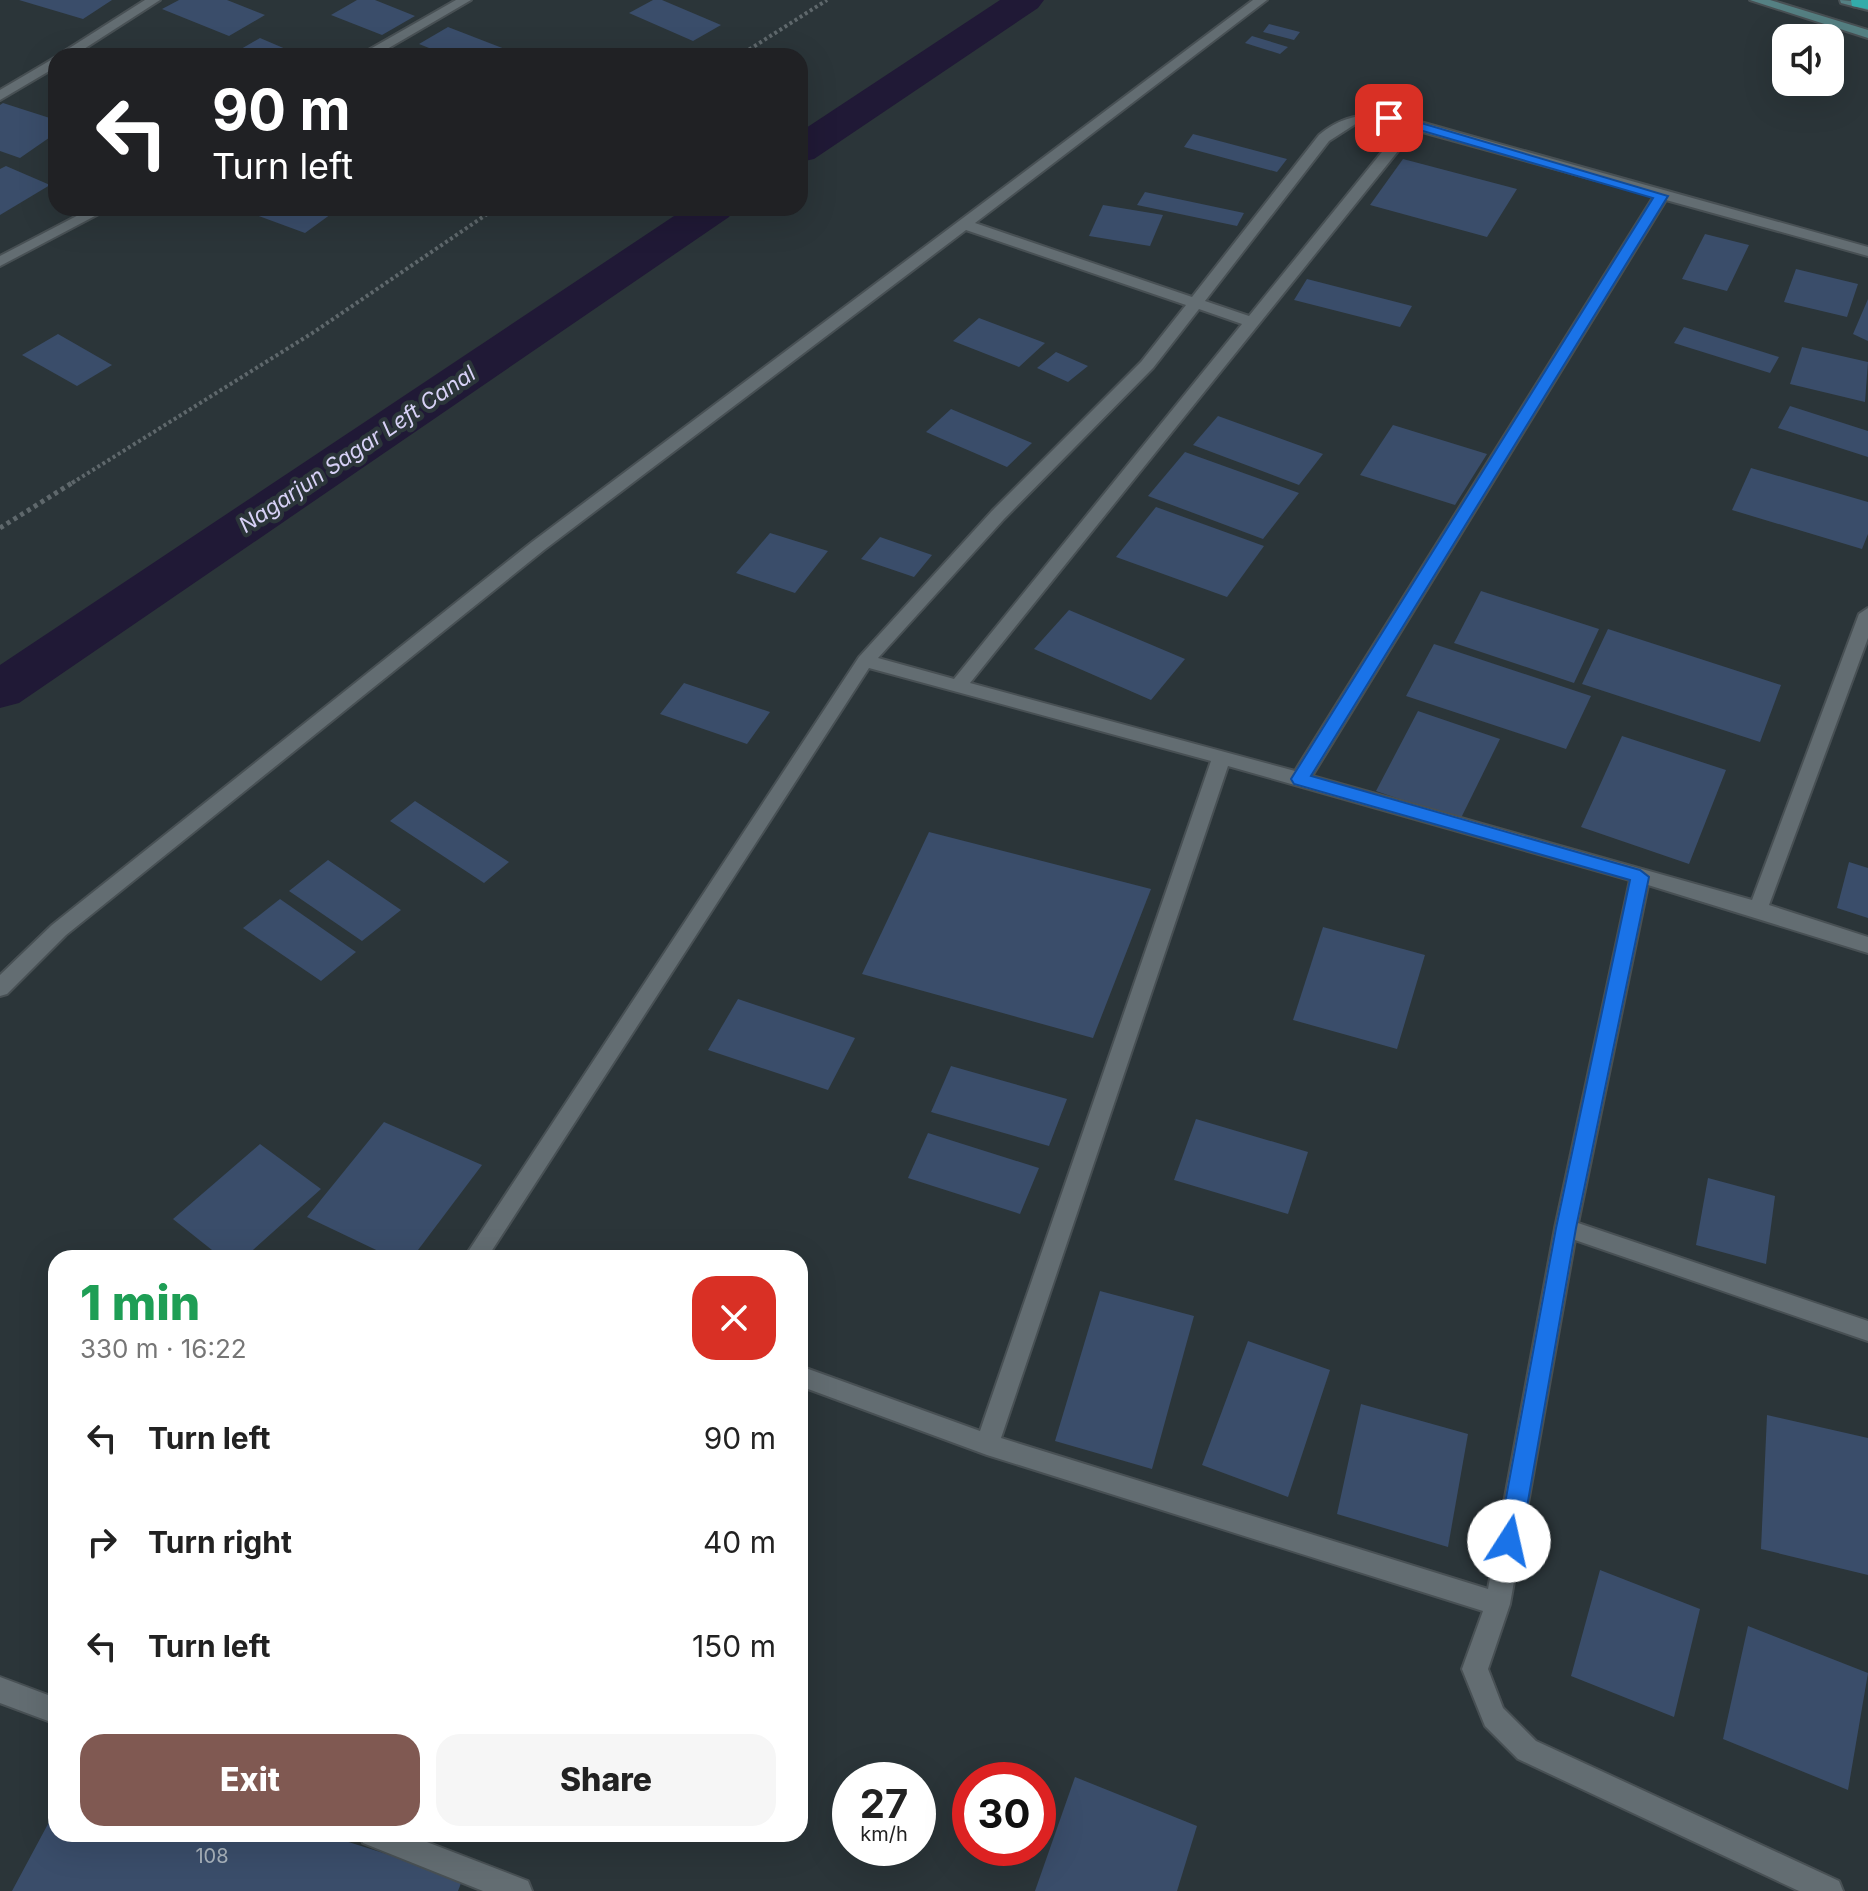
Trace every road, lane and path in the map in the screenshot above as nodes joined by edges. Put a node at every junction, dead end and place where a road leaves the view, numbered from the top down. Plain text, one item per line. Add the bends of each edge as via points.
1 (154, 0) edge
2 (465, 0) edge
3 (827, 0) edge
4 (1261, 0) edge
5 (1756, 0) edge
6 (1868, 34) edge
7 (77, 48) edge
8 (379, 48) edge
9 (752, 48) edge
10 (48, 66) edge
11 (0, 96) edge
12 (1412, 124) junction
13 (1661, 196) junction
14 (87, 216) edge
15 (484, 216) edge
16 (964, 224) junction
17 (1868, 252) edge
18 (4, 257) edge
19 (1195, 303) junction
20 (1252, 322) junction
21 (0, 528) edge
22 (1868, 614) edge
23 (865, 661) junction
24 (958, 686) junction
25 (1221, 759) junction
26 (1300, 779) junction
27 (1640, 877) junction
28 (1758, 909) junction
29 (1868, 945) edge
30 (0, 988) edge
31 (1566, 1228) junction
32 (480, 1250) edge
33 (1868, 1331) edge
34 (808, 1379) edge
35 (987, 1444) junction
36 (1498, 1604) junction
37 (0, 1690) edge
38 (48, 1708) edge
39 (392, 1842) edge
40 (518, 1891) edge
41 (1829, 1891) edge

1 - 7 street
2 - 8 street
3 - 9 path
4 - 16 street
5 - 6 main road
10 - 11 street
12 - 13 street
12 - 19 street via 1362,117 1341,123
12 - 20 street
13 - 17 street
13 - 26 street
14 - 18 street
15 - 21 path via 314,332
16 - 19 street
16 - 30 street via 525,556 59,930
19 - 20 street
19 - 23 street via 1147,365 998,515
20 - 24 street
22 - 28 street
23 - 24 street
23 - 32 street
24 - 25 street
25 - 26 street
25 - 35 street
26 - 27 street
27 - 28 street
27 - 31 street
28 - 29 street
31 - 33 street
31 - 36 street
34 - 35 street
35 - 36 street
36 - 41 street via 1475,1669 1494,1717 1527,1750
37 - 38 street
39 - 40 street

